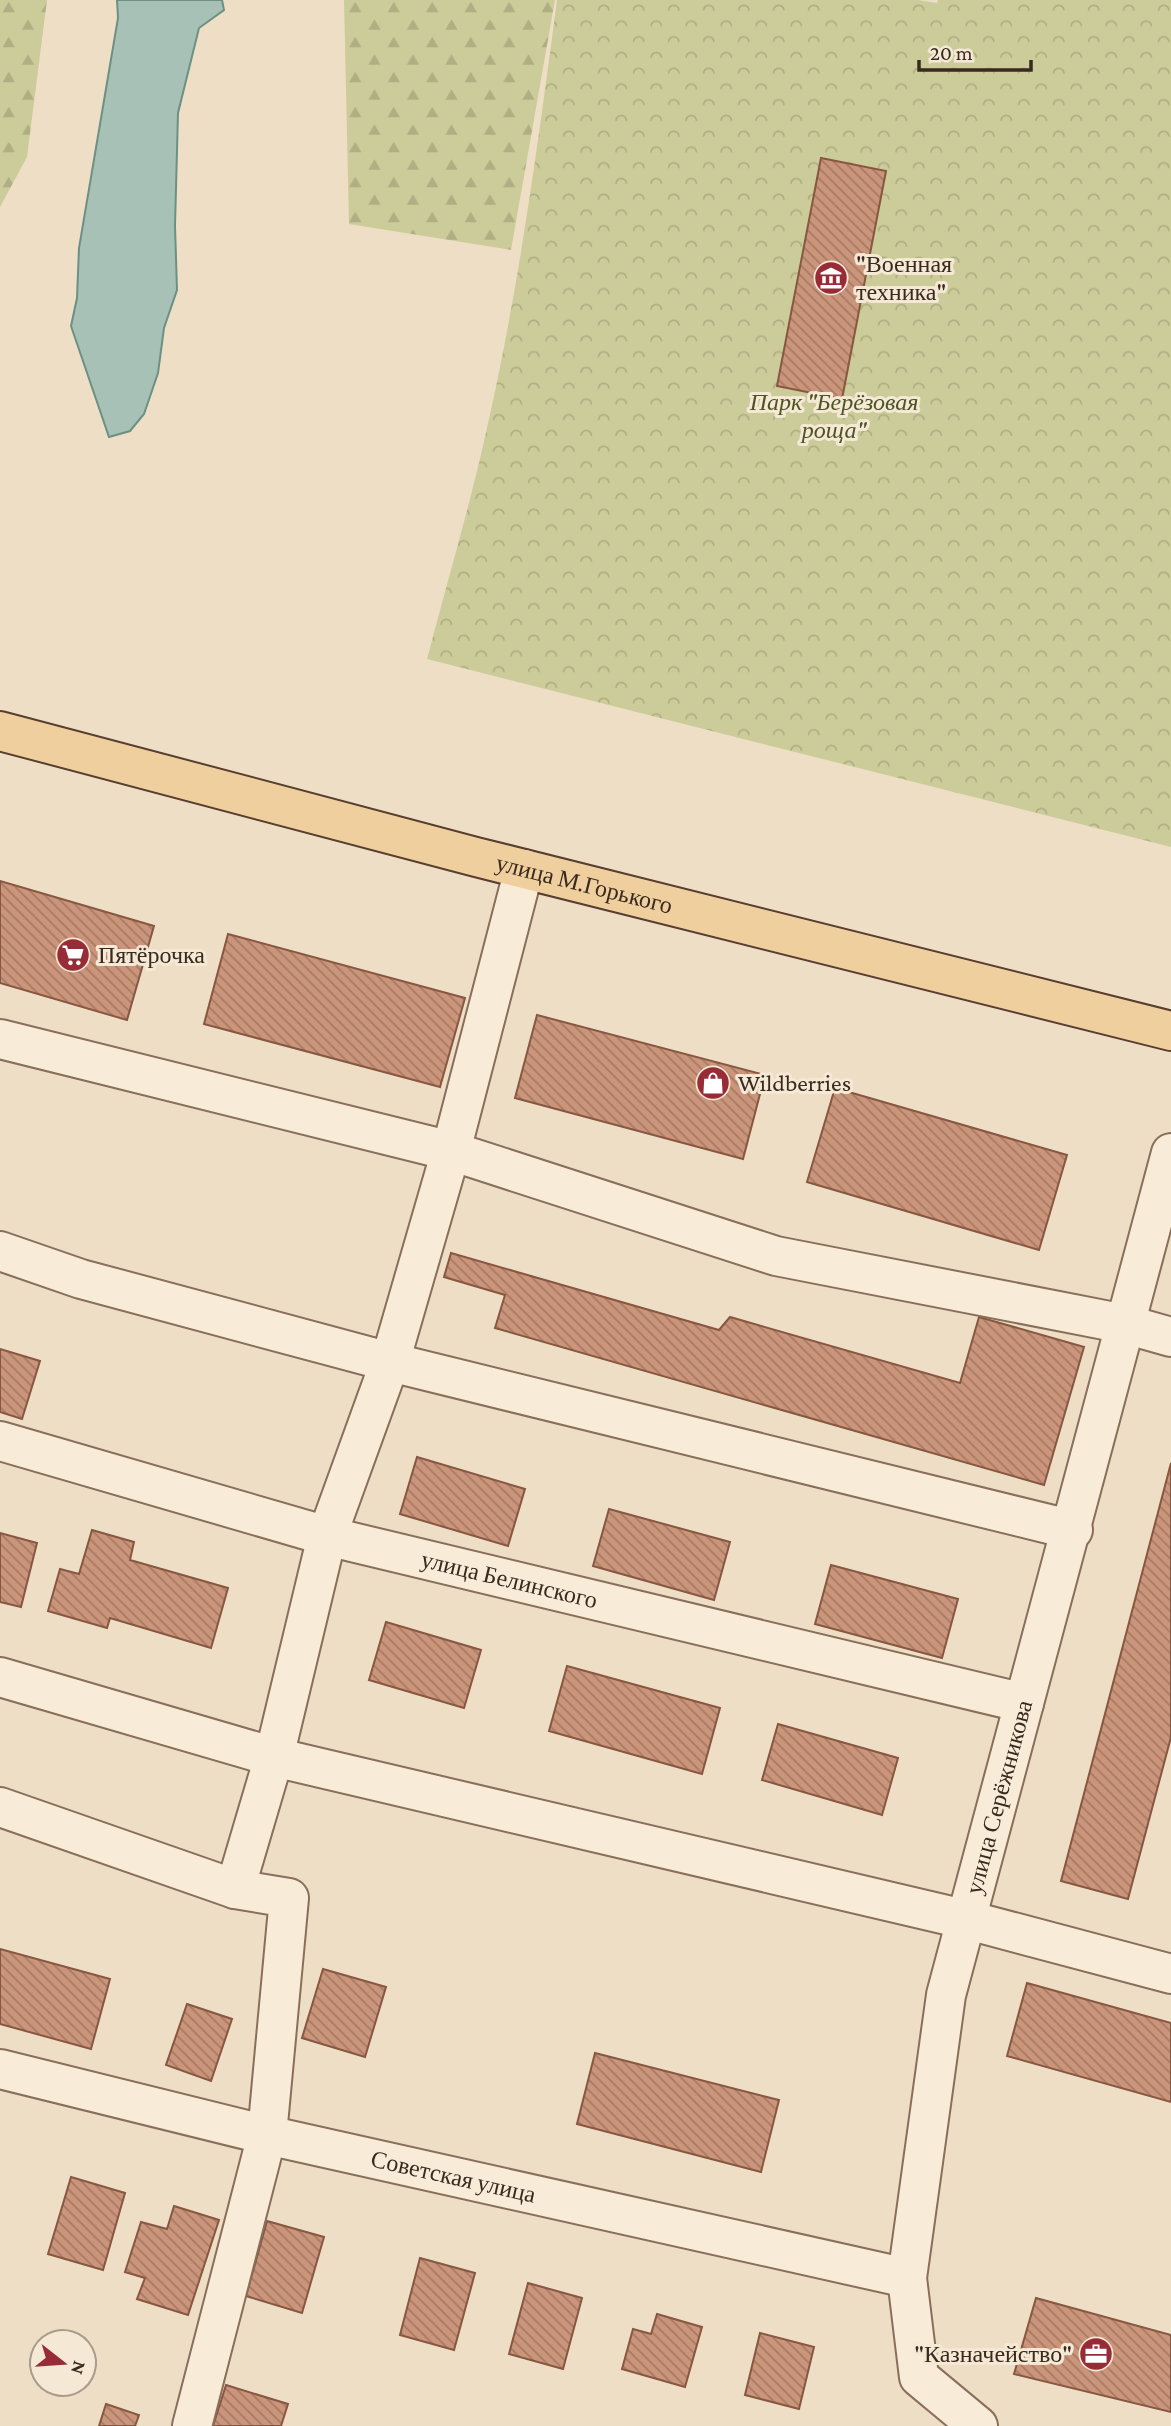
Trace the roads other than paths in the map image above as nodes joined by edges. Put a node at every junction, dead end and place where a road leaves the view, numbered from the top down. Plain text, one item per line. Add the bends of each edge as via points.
1 (0, 731) edge
2 (524, 869) junction
3 (1171, 1031) edge
4 (0, 1039) edge
5 (451, 1151) junction
6 (1171, 1153) edge
7 (0, 1251) edge
8 (1125, 1324) junction
9 (1171, 1337) edge
10 (390, 1362) junction
11 (0, 1441) edge
12 (1073, 1530) junction
13 (327, 1536) junction
14 (0, 1677) edge
15 (1024, 1703) junction
16 (274, 1757) junction
17 (0, 1807) edge
18 (235, 1889) junction
19 (968, 1920) junction
20 (1171, 1973) edge
21 (0, 2069) edge
22 (267, 2135) junction
23 (907, 2278) junction
24 (192, 2426) edge
25 (978, 2426) edge

1 - 2 main road, улица М.Горького
2 - 3 main road, улица М.Горького
2 - 5 street
4 - 5 street
5 - 8 street via 776,1256
5 - 10 street
6 - 8 street, улица Серёжникова
7 - 10 street via 81,1279
8 - 9 street
8 - 12 street, улица Серёжникова
10 - 12 street
10 - 13 street
11 - 13 street, улица Белинского
12 - 15 street, улица Серёжникова
13 - 15 street, улица Белинского
13 - 16 street
14 - 16 street
15 - 19 street, улица Серёжникова
16 - 18 street
16 - 19 street
17 - 18 street
18 - 22 street via 289,1898
19 - 20 street
19 - 23 street, улица Серёжникова via 946,1995
21 - 22 street, Советская улица
22 - 23 street, Советская улица
22 - 24 street
23 - 25 street, улица Серёжникова via 919,2377

